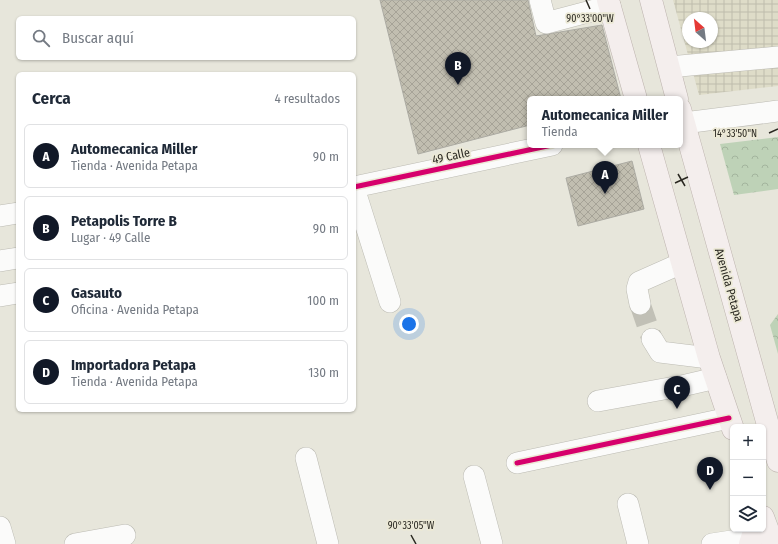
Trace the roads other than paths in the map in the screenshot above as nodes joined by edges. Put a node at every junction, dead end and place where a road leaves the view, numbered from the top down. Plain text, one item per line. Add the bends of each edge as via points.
1 (540, 0) edge
2 (650, 0) edge
3 (609, 3) edge
4 (778, 57) edge
5 (669, 67) junction
6 (635, 96) edge
7 (676, 96) edge
8 (778, 111) edge
9 (683, 116) edge
10 (683, 120) edge
11 (538, 148) edge
12 (650, 148) edge
13 (356, 187) edge
14 (356, 193) edge
15 (16, 213) edge
16 (0, 216) edge
17 (16, 258) edge
18 (0, 261) edge
19 (682, 262) junction
20 (16, 293) edge
21 (0, 296) edge
22 (390, 302) dead end
23 (640, 304) tunnel mouth
24 (652, 339) tunnel mouth
25 (712, 368) junction
26 (598, 400) dead end
27 (730, 424) edge
28 (731, 424) edge
29 (306, 458) dead end
30 (778, 460) edge
31 (517, 463) dead end
32 (474, 476) dead end
33 (628, 504) dead end
34 (766, 525) edge
35 (0, 528) edge
36 (125, 535) dead end
37 (756, 539) edge
38 (5, 544) edge
39 (75, 544) edge
40 (328, 544) edge
41 (492, 544) edge
42 (638, 544) edge
43 (712, 544) edge
44 (773, 544) edge

1 - 3 street via 546,23
2 - 5 main road
3 - 6 main road
4 - 5 street
5 - 7 main road
8 - 9 street
10 - 30 main road, Avenida Petapa
11 - 13 street, 49 Calle
12 - 19 main road
14 - 22 street
15 - 16 street
17 - 18 street
19 - 23 street via 639,282 637,289
19 - 25 main road
20 - 21 street
24 - 25 street via 660,352
25 - 26 street via 686,385
25 - 28 main road
27 - 31 street
29 - 40 street
32 - 41 street
33 - 42 street
34 - 44 main road
35 - 38 street
36 - 39 street
37 - 43 street

